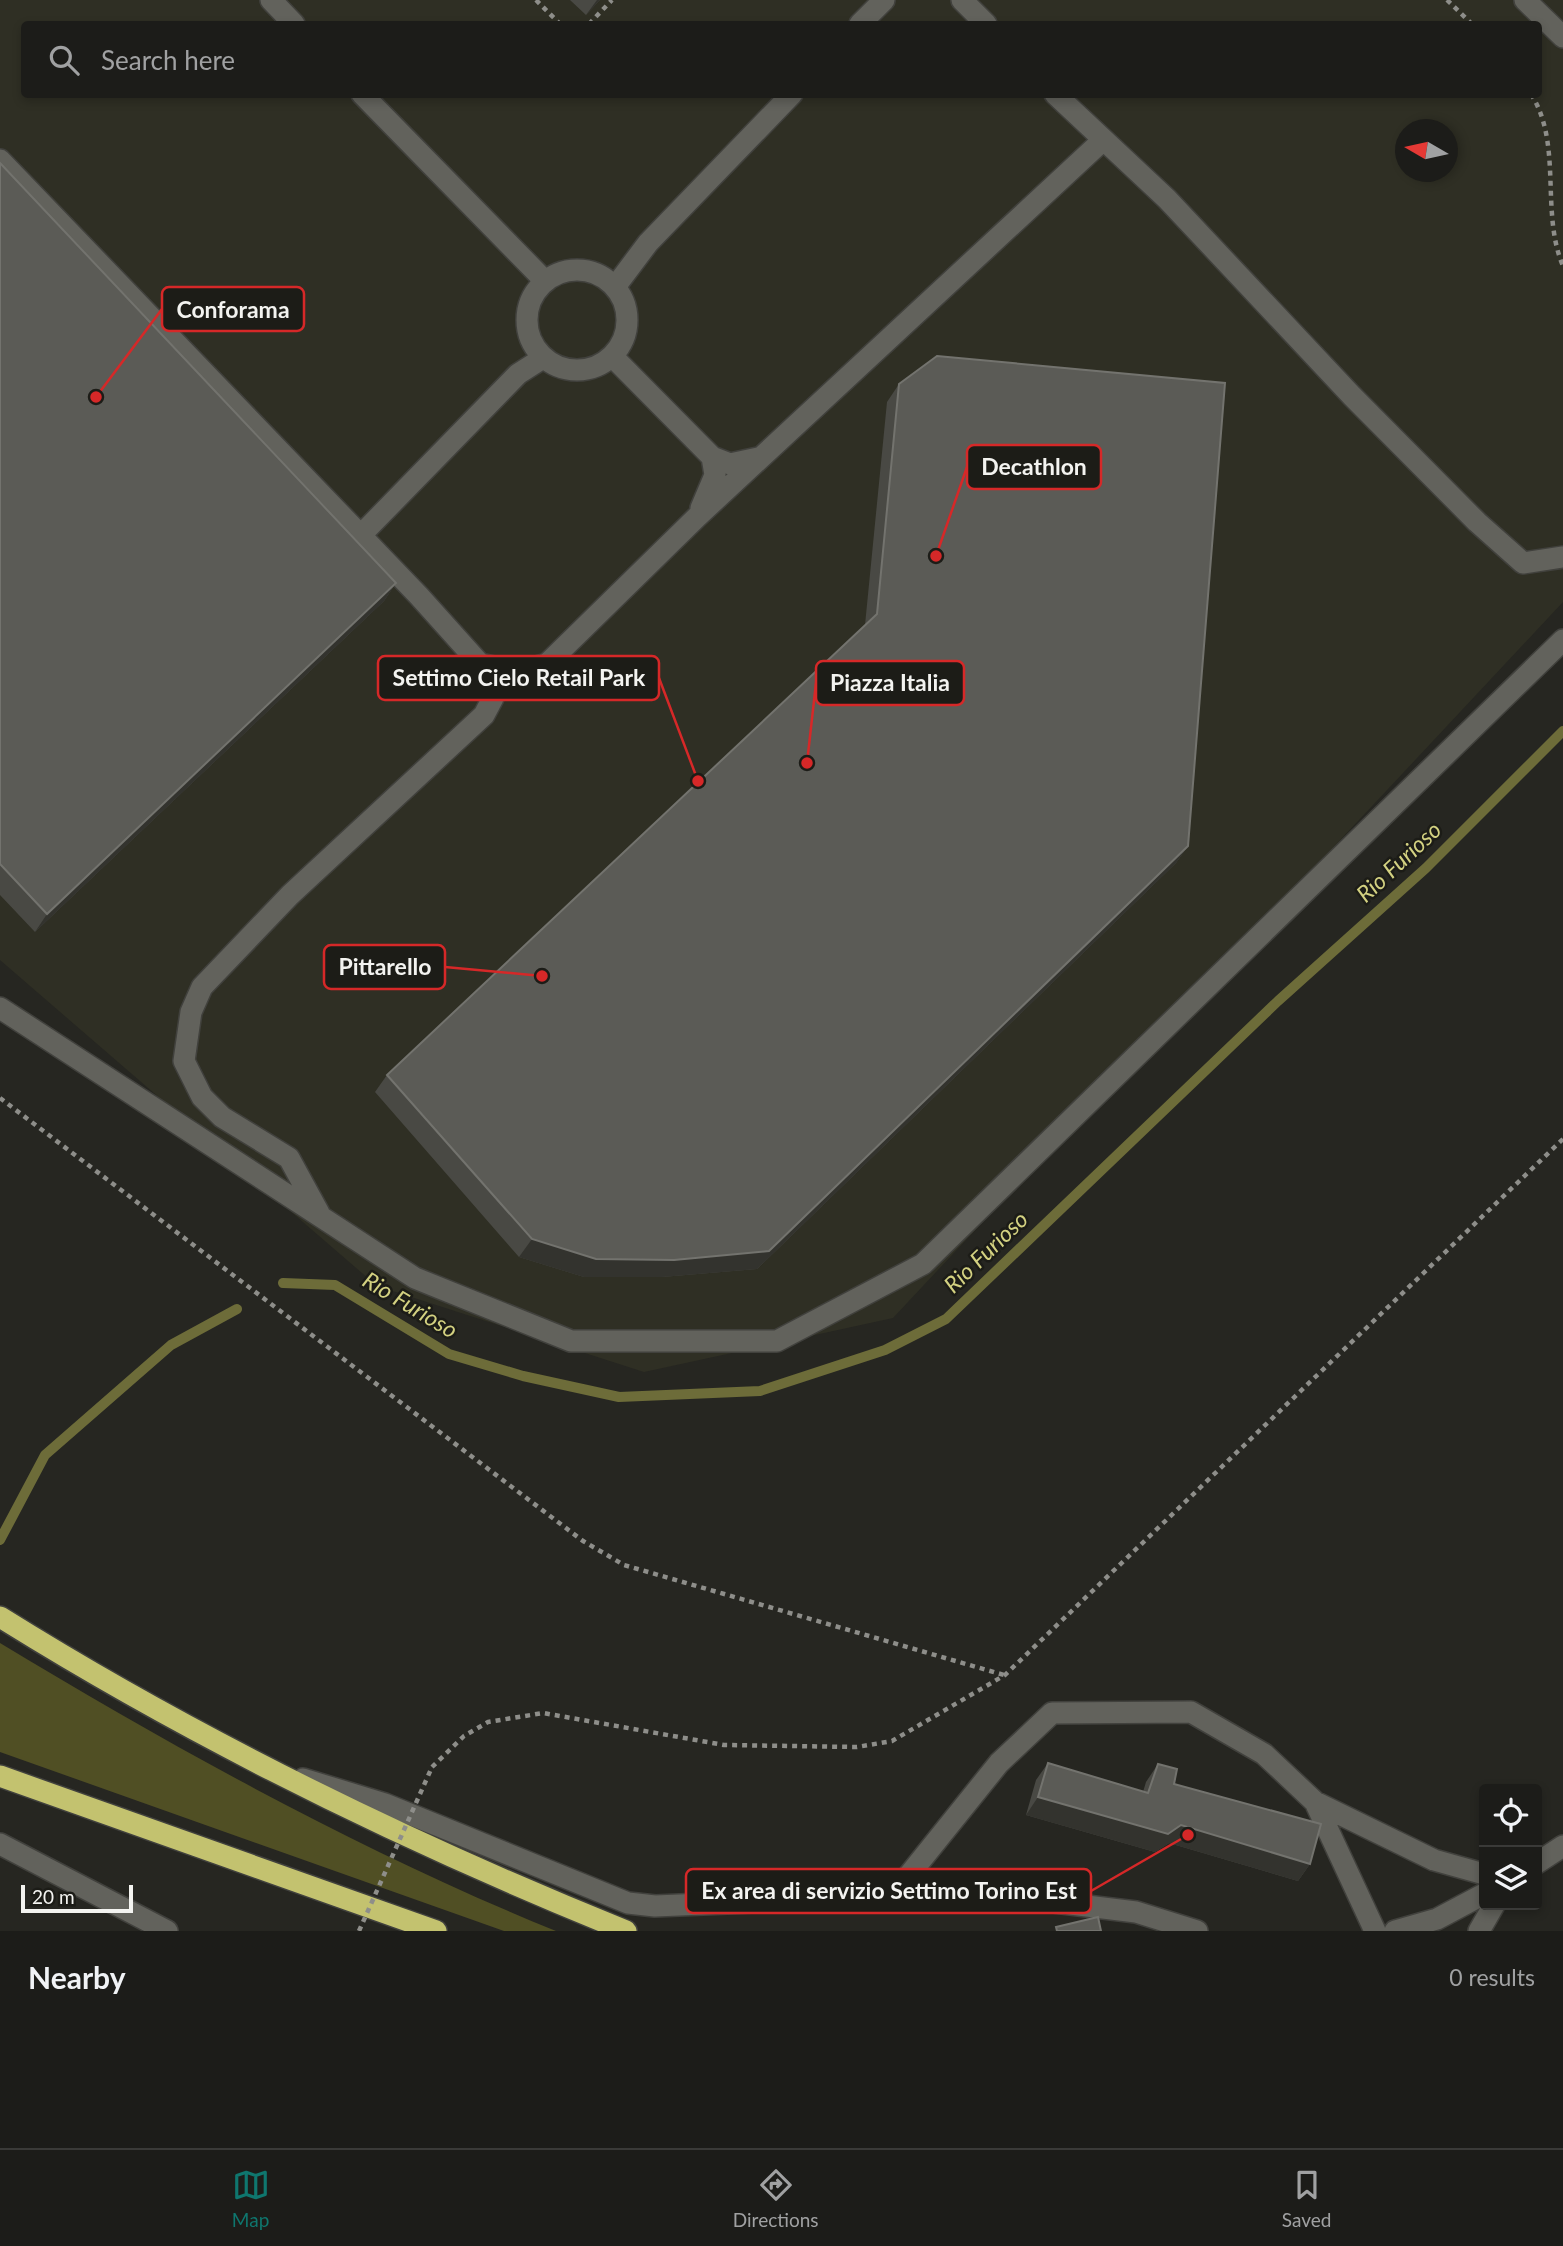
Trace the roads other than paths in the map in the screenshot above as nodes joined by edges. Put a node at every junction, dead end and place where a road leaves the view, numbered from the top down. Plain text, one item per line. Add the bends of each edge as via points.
1 (271, 0) edge
2 (884, 0) edge
3 (962, 0) edge
4 (1525, 0) edge
5 (291, 21) edge
6 (863, 21) edge
7 (983, 21) edge
8 (1563, 37) edge
9 (366, 98) edge
10 (788, 98) edge
11 (1059, 98) edge
12 (1102, 141) junction
13 (0, 160) edge
14 (545, 281) junction
15 (615, 287) junction
16 (612, 356) junction
17 (543, 358) junction
18 (712, 457) junction
19 (761, 457) junction
20 (698, 516) junction
21 (360, 536) junction
22 (1563, 557) edge
23 (1563, 640) edge
24 (480, 664) junction
25 (0, 1008) edge
26 (322, 1218) junction
27 (0, 1617) edge
28 (277, 1771) junction
29 (0, 1776) edge
30 (1315, 1802) junction
31 (0, 1844) edge
32 (1563, 1846) edge
33 (1542, 1860) edge
34 (1479, 1873) edge
35 (897, 1890) junction
36 (1479, 1897) edge
37 (1491, 1910) edge
38 (167, 1931) edge
39 (436, 1931) edge
40 (626, 1931) edge
41 (1197, 1931) edge
42 (1375, 1931) edge
43 (1395, 1931) edge
44 (1479, 1931) edge

1 - 5 street
2 - 6 street
3 - 7 street
4 - 8 street
9 - 14 street
10 - 15 street via 653,237
11 - 12 street
12 - 19 street
12 - 22 street via 1167,198 1477,523 1523,563
13 - 21 street
14 - 15 street via 573,270 603,277
14 - 17 street via 533,294 526,328
15 - 16 street via 627,315 626,332
16 - 17 street via 592,369 574,371
16 - 18 street
17 - 21 street via 518,374
18 - 19 street via 730,464
18 - 20 street via 715,475
19 - 20 street
20 - 24 street via 547,664 517,672
21 - 24 street
23 - 26 street via 923,1264 777,1341 570,1341 415,1278
24 - 26 street via 493,698 484,715 290,895 202,988 191,1012 184,1061 202,1097 222,1117 289,1158
25 - 26 street
27 - 28 highway via 75,1664
28 - 35 street via 384,1804 628,1903 749,1902
28 - 40 highway via 462,1861
29 - 39 highway
30 - 34 street via 1434,1860
30 - 35 street via 1264,1754 1191,1712 1052,1713 999,1763
30 - 42 street
31 - 38 street
32 - 33 street
35 - 41 street via 1013,1897 1136,1912
36 - 43 street via 1437,1919
37 - 44 street

